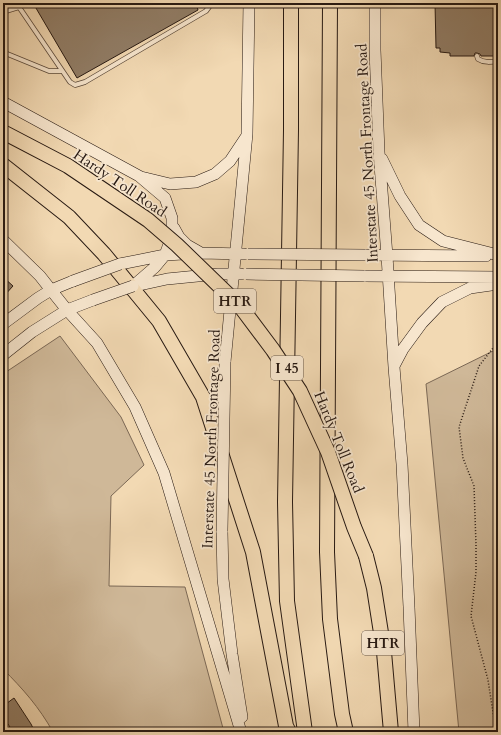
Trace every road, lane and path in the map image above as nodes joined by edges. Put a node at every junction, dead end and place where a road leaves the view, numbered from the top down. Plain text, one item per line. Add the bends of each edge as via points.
1 (210, 3) edge
2 (249, 3) edge
3 (284, 3) edge
4 (291, 3) edge
5 (375, 3) edge
6 (19, 5) edge
7 (330, 5) edge
8 (3, 20) edge
9 (291, 22) junction
10 (3, 50) edge
11 (477, 56) dead end
12 (498, 61) edge
13 (62, 71) junction
14 (3, 102) edge
15 (3, 132) edge
16 (247, 134) junction
17 (379, 152) junction
18 (3, 165) edge
19 (139, 176) junction
20 (172, 225) junction
21 (3, 240) edge
22 (200, 253) junction
23 (236, 253) junction
24 (498, 255) edge
25 (387, 256) junction
26 (159, 260) junction
27 (234, 274) junction
28 (389, 276) junction
29 (498, 277) edge
30 (498, 284) edge
31 (133, 286) junction
32 (51, 290) junction
33 (67, 310) junction
34 (3, 324) edge
35 (498, 345) edge
36 (3, 355) edge
37 (394, 367) junction
38 (241, 732) edge
39 (245, 732) edge
40 (289, 732) edge
41 (305, 732) edge
42 (346, 732) edge
43 (391, 732) edge
44 (414, 732) edge
45 (496, 732) edge

1 - 13 lane via 206,11 85,82 75,85
2 - 16 main road, Interstate 45 North Frontage Road
3 - 9 highway
4 - 9 highway, I 45
5 - 17 main road, Interstate 45 North Frontage Road via 374,50
6 - 8 lane via 6,11
6 - 13 lane
7 - 42 highway via 327,560 330,619
9 - 41 highway, I 45 via 285,517 287,601
10 - 13 lane via 49,72
11 - 12 lane via 483,62
14 - 19 main road
15 - 43 highway, Hardy Toll Road / HTR, bridge via 68,166 148,220 240,306 273,350 300,392 328,452 366,556 384,652
16 - 19 main road via 230,161 215,174 196,182 170,184
16 - 23 main road, Interstate 45 North Frontage Road
17 - 24 main road via 400,196 419,225 443,241
17 - 25 main road, Interstate 45 North Frontage Road
18 - 40 highway via 69,217 104,254 159,321 203,397 253,552
19 - 20 main road via 165,198
20 - 22 main road via 179,237
20 - 26 main road via 172,236
21 - 32 main road
22 - 23 main road
22 - 26 main road
23 - 25 main road, bridge
23 - 27 main road, Interstate 45 North Frontage Road
24 - 25 main road
25 - 28 main road, Interstate 45 North Frontage Road
26 - 31 main road
26 - 32 main road, bridge via 120,264
27 - 28 main road, bridge
27 - 31 main road via 167,279
27 - 39 main road, Interstate 45 North Frontage Road, bridge via 225,362 223,579
28 - 29 main road
28 - 37 main road, Interstate 45 North Frontage Road
30 - 37 main road via 470,288 442,302 422,323 403,349
31 - 33 main road, bridge
32 - 33 main road
32 - 34 main road
33 - 36 main road via 32,332
33 - 38 main road via 97,343 135,407 164,473
35 - 45 path via 479,366 460,427 463,458 474,486 476,572 471,616 488,680
37 - 44 main road, Interstate 45 North Frontage Road via 402,464

